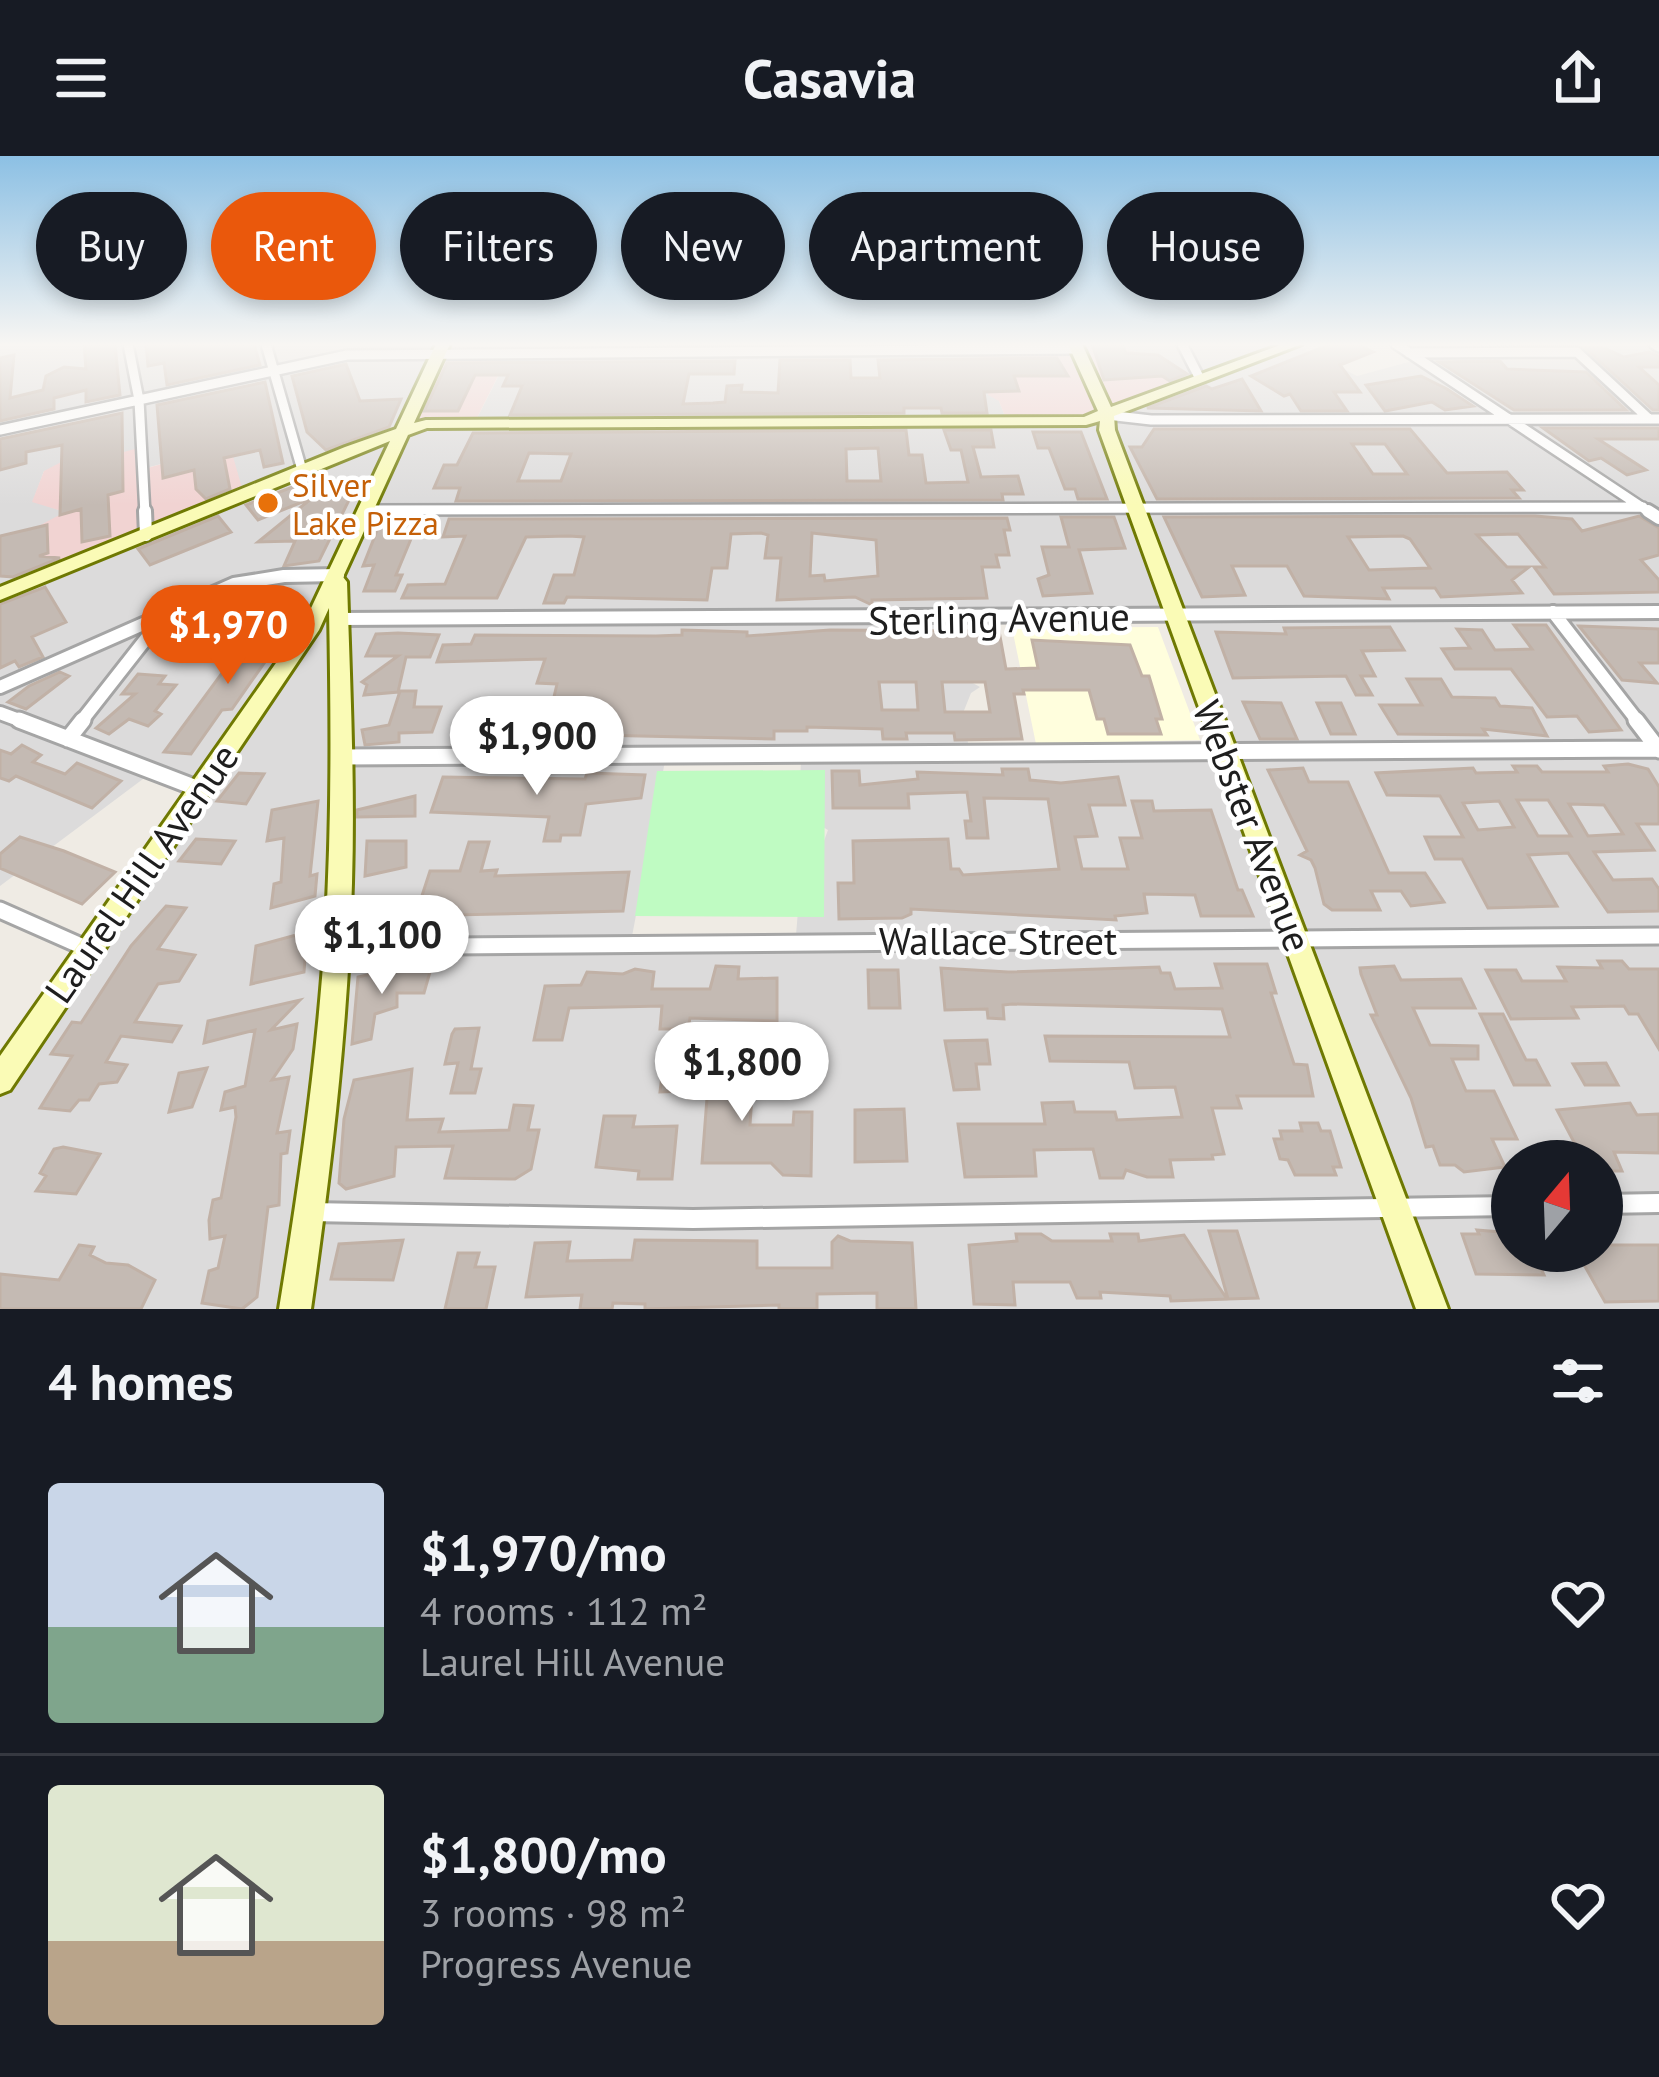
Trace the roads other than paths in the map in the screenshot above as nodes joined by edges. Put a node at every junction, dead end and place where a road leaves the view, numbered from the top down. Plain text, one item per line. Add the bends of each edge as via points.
1 (149, 398) edge
2 (284, 398) edge
3 (417, 398) edge
4 (1099, 398) edge
5 (1139, 398) edge
6 (1479, 398) edge
7 (1629, 398) edge
8 (1136, 399) junction
9 (139, 400) junction
10 (1107, 415) junction
11 (1512, 419) junction
12 (1654, 419) edge
13 (1151, 420) junction
14 (0, 430) edge
15 (402, 430) junction
16 (350, 450) junction
17 (388, 459) junction
18 (302, 470) junction
19 (1136, 506) junction
20 (1643, 507) junction
21 (364, 510) junction
22 (1659, 518) edge
23 (146, 535) junction
24 (338, 575) junction
25 (0, 594) edge
26 (167, 612) junction
27 (1552, 612) junction
28 (1659, 612) edge
29 (1175, 616) junction
30 (339, 619) junction
31 (0, 687) edge
32 (0, 713) edge
33 (68, 739) junction
34 (1659, 749) edge
35 (1224, 753) junction
36 (342, 757) junction
37 (199, 789) junction
38 (0, 910) edge
39 (1659, 936) edge
40 (1295, 938) junction
41 (337, 947) junction
42 (88, 949) junction
43 (0, 1080) edge
44 (1659, 1203) edge
45 (1623, 1204) edge
46 (1491, 1206) edge
47 (1394, 1208) junction
48 (310, 1212) junction
49 (295, 1309) edge
50 (1432, 1309) edge

1 - 9 street
2 - 18 street
3 - 15 street, Laurel Hill Avenue
4 - 10 street, Webster Avenue
5 - 8 street
6 - 11 street
7 - 12 street
8 - 10 street
8 - 13 street via 1134,408
9 - 14 street
9 - 23 street
10 - 13 street
10 - 15 street via 441,423
10 - 19 street, Webster Avenue
11 - 12 street
11 - 13 street
11 - 20 street
15 - 16 street
15 - 17 street, Laurel Hill Avenue
16 - 17 street
16 - 18 street
17 - 21 street, Laurel Hill Avenue
18 - 23 street
19 - 20 street
19 - 21 street
19 - 29 street, Webster Avenue
20 - 22 street
21 - 24 street, Laurel Hill Avenue
23 - 25 street
24 - 26 street via 254,580
24 - 30 street
24 - 37 street, Laurel Hill Avenue
26 - 31 street
26 - 33 street
27 - 28 street, Sterling Avenue
27 - 29 street, Sterling Avenue
27 - 34 street
29 - 30 street, Sterling Avenue
29 - 35 street, Webster Avenue
30 - 36 street
32 - 33 street
33 - 37 street
34 - 35 street
35 - 36 street
35 - 40 street, Webster Avenue
36 - 41 street
37 - 42 street, Laurel Hill Avenue
38 - 42 street
39 - 40 street, Wallace Street
40 - 41 street, Wallace Street
40 - 47 street, Webster Avenue
41 - 48 street
42 - 43 street, Laurel Hill Avenue
44 - 45 street
46 - 47 street
47 - 48 street via 716,1219
47 - 50 street, Webster Avenue
48 - 49 street

